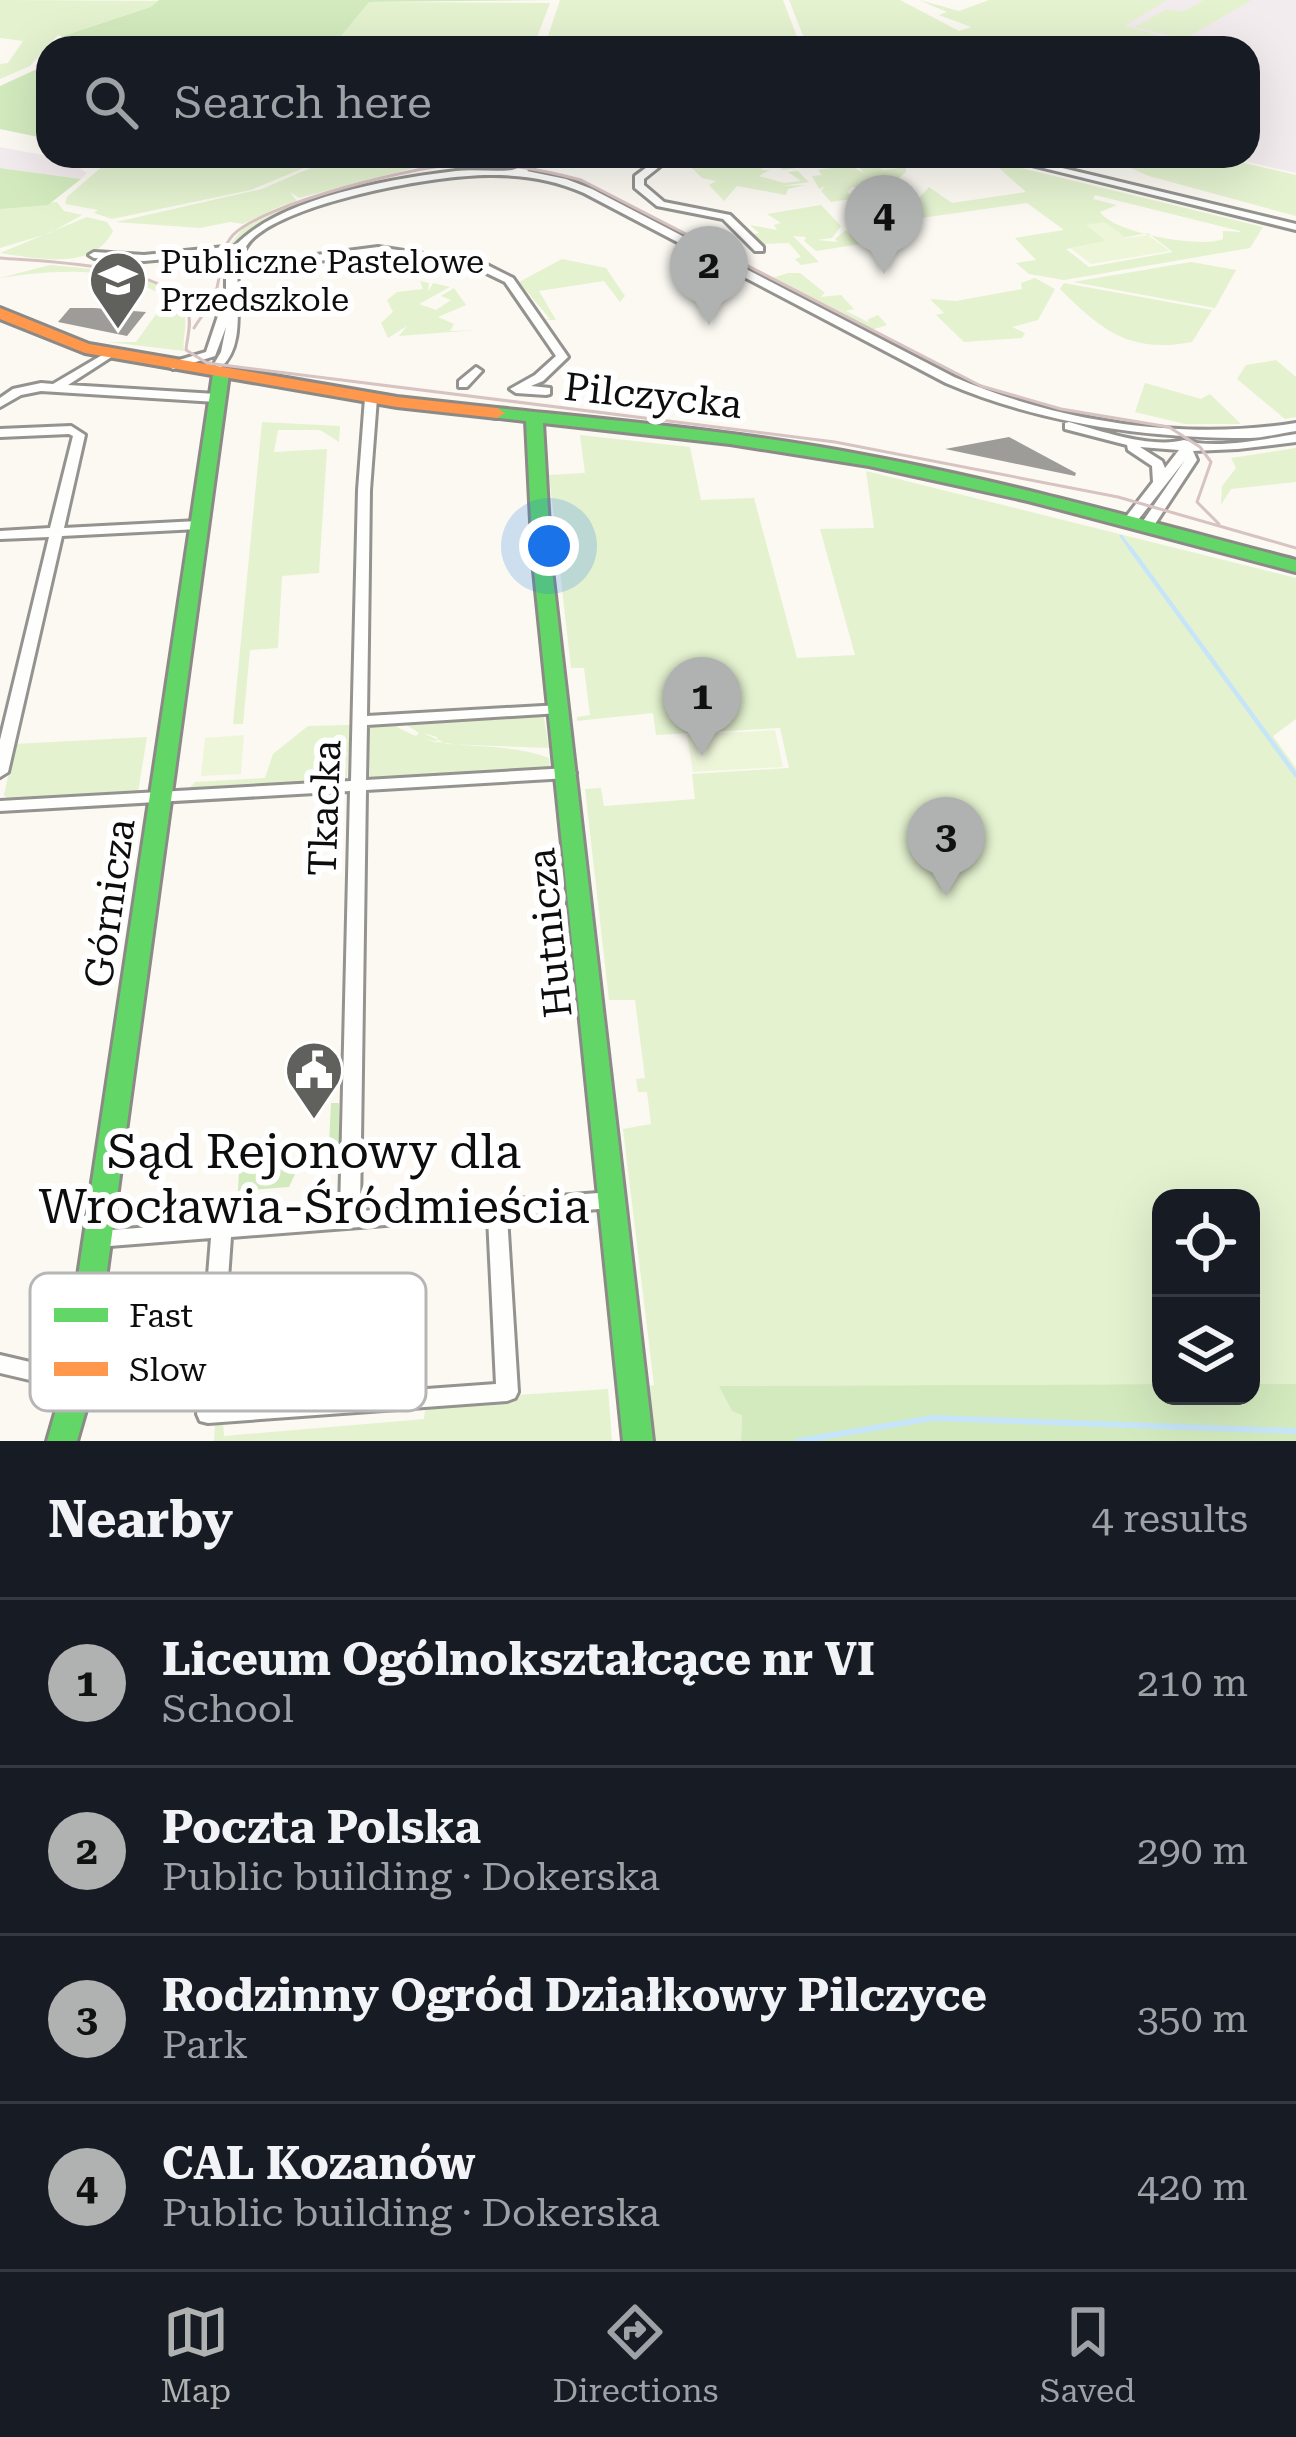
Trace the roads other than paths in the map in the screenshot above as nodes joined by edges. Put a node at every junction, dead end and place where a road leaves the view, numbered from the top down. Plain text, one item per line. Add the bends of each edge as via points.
1 (533, 168) edge
2 (537, 168) edge
3 (652, 168) edge
4 (1050, 168) edge
5 (528, 174) junction
6 (1296, 227) edge
7 (238, 249) junction
8 (759, 249) dead end
9 (94, 255) dead end
10 (233, 269) junction
11 (0, 313) edge
12 (109, 354) junction
13 (217, 364) junction
14 (476, 371) dead end
15 (539, 378) dead end
16 (463, 384) dead end
17 (56, 388) junction
18 (216, 398) junction
19 (371, 398) junction
20 (0, 403) edge
21 (1045, 415) junction
22 (534, 418) junction
23 (1294, 432) edge
24 (0, 434) edge
25 (1124, 443) junction
26 (1187, 448) junction
27 (1159, 481) junction
28 (1138, 524) junction
29 (198, 525) junction
30 (56, 533) junction
31 (0, 536) edge
32 (1296, 566) edge
33 (560, 709) junction
34 (360, 722) junction
35 (4, 739) edge
36 (0, 772) edge
37 (568, 773) junction
38 (357, 785) junction
39 (160, 796) junction
40 (0, 806) edge
41 (612, 1200) junction
42 (497, 1210) junction
43 (350, 1221) junction
44 (221, 1231) junction
45 (97, 1239) junction
46 (92, 1273) edge
47 (218, 1273) edge
48 (0, 1364) edge
49 (30, 1371) edge
50 (426, 1398) edge
51 (72, 1411) edge
52 (208, 1411) edge
53 (249, 1411) edge
54 (62, 1441) edge
55 (638, 1441) edge

1 - 5 street
2 - 5 street
3 - 8 street via 639,186 664,205 726,218
4 - 6 street
5 - 7 street via 455,174 313,207 268,223
5 - 21 street via 588,191 973,390
7 - 9 street
7 - 10 street
10 - 13 street via 230,334
10 - 15 street via 378,250 479,265 509,280 562,357
11 - 12 street, Pilczycka
12 - 13 street, Pilczycka
12 - 17 street
13 - 18 street, Górnicza
13 - 19 street, Pilczycka
14 - 16 street
17 - 18 street
17 - 20 street via 23,390
18 - 29 street, Górnicza
19 - 22 street, Pilczycka
19 - 34 street, Tkacka
21 - 25 street
21 - 26 street via 1169,436
22 - 28 street, Pilczycka via 833,454
22 - 33 street, Hutnicza
23 - 26 street
23 - 26 street via 1237,448
24 - 30 street via 79,434
25 - 26 street
25 - 27 street via 1155,461
26 - 27 street
26 - 28 street
27 - 28 street
28 - 32 street, Pilczycka
29 - 30 street
29 - 39 street, Górnicza
30 - 31 street
30 - 35 street
33 - 34 street
33 - 37 street, Hutnicza
34 - 38 street, Tkacka
35 - 36 street
37 - 38 street
37 - 41 street, Hutnicza
38 - 39 street
38 - 43 street, Tkacka
39 - 40 street
39 - 45 street, Górnicza
41 - 42 street
41 - 55 street, Hutnicza
42 - 43 street
42 - 50 street via 507,1392
43 - 44 street
44 - 45 street
44 - 47 street
45 - 46 street, Górnicza
48 - 49 street
51 - 54 street, Górnicza
52 - 53 street

